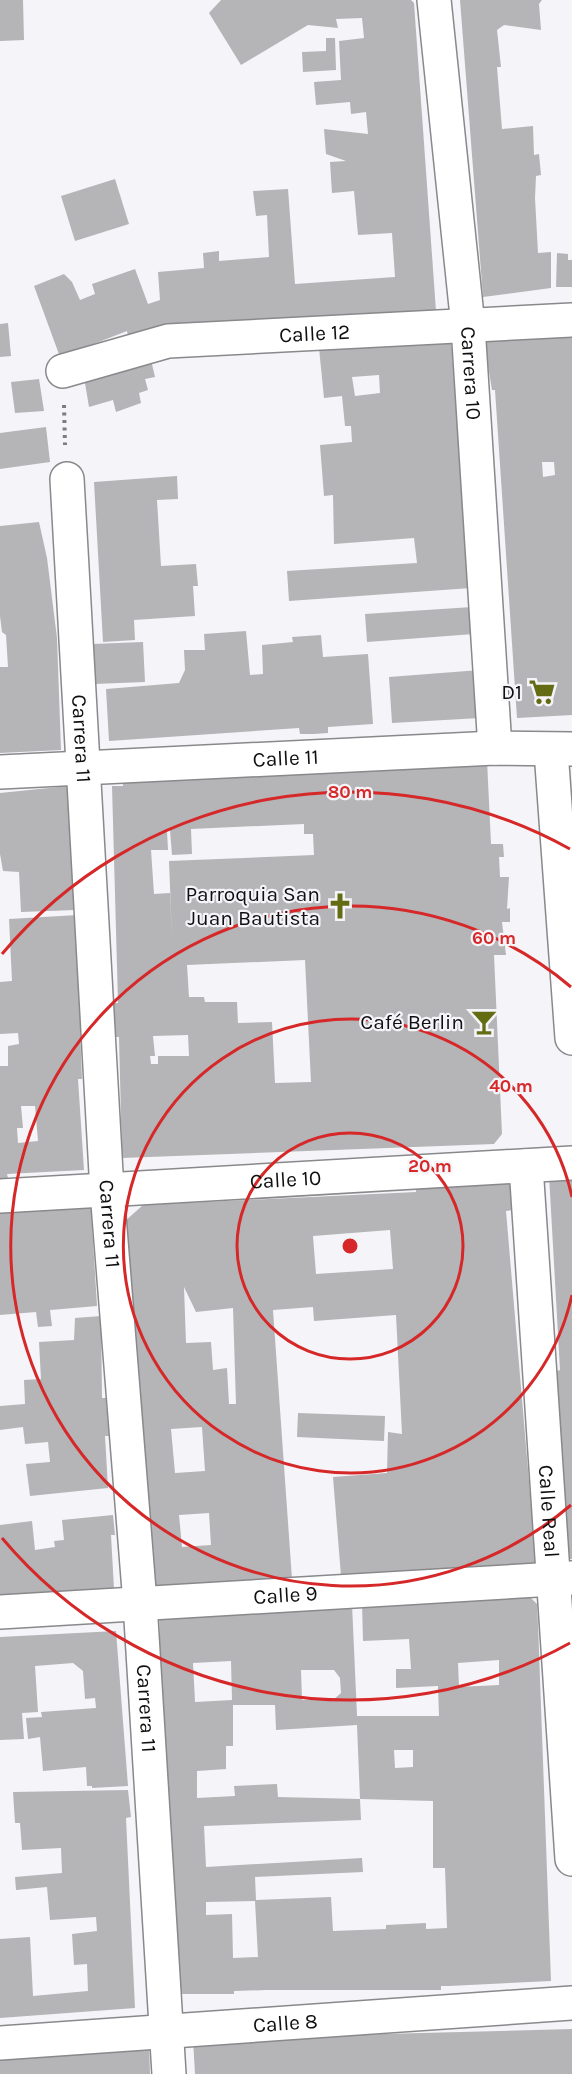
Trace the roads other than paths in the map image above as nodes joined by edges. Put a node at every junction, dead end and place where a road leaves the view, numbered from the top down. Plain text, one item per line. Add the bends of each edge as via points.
1 (434, 0) edge
2 (572, 320) edge
3 (468, 326) junction
4 (63, 371) road end
5 (67, 479) road end
6 (495, 748) junction
7 (562, 750) edge
8 (81, 767) junction
9 (0, 772) edge
10 (572, 1038) edge
11 (572, 1163) edge
12 (526, 1166) junction
13 (107, 1191) junction
14 (0, 1196) edge
15 (563, 1578) edge
16 (140, 1603) junction
17 (0, 1612) edge
18 (572, 1859) edge
19 (572, 2003) edge
20 (167, 2031) junction
21 (0, 2043) edge
22 (169, 2074) edge

1 - 3 street, Carrera 10
2 - 3 street, Calle 12
3 - 4 street, Calle 12 via 168,341
3 - 6 street, Carrera 10
5 - 8 street, Carrera 11
6 - 7 street, Calle 11
6 - 8 street, Calle 11
7 - 10 street
8 - 9 street, Calle 11
8 - 13 street, Carrera 11
11 - 12 street, Calle 10
12 - 13 street, Calle 10
12 - 15 street, Calle Real
13 - 14 street, Calle 10
13 - 16 street, Carrera 11
15 - 16 street, Calle 9
15 - 18 street, Calle Real
16 - 17 street, Calle 9
16 - 20 street, Carrera 11
19 - 20 street, Calle 8
20 - 21 street, Calle 8
20 - 22 street, Carrera 11

